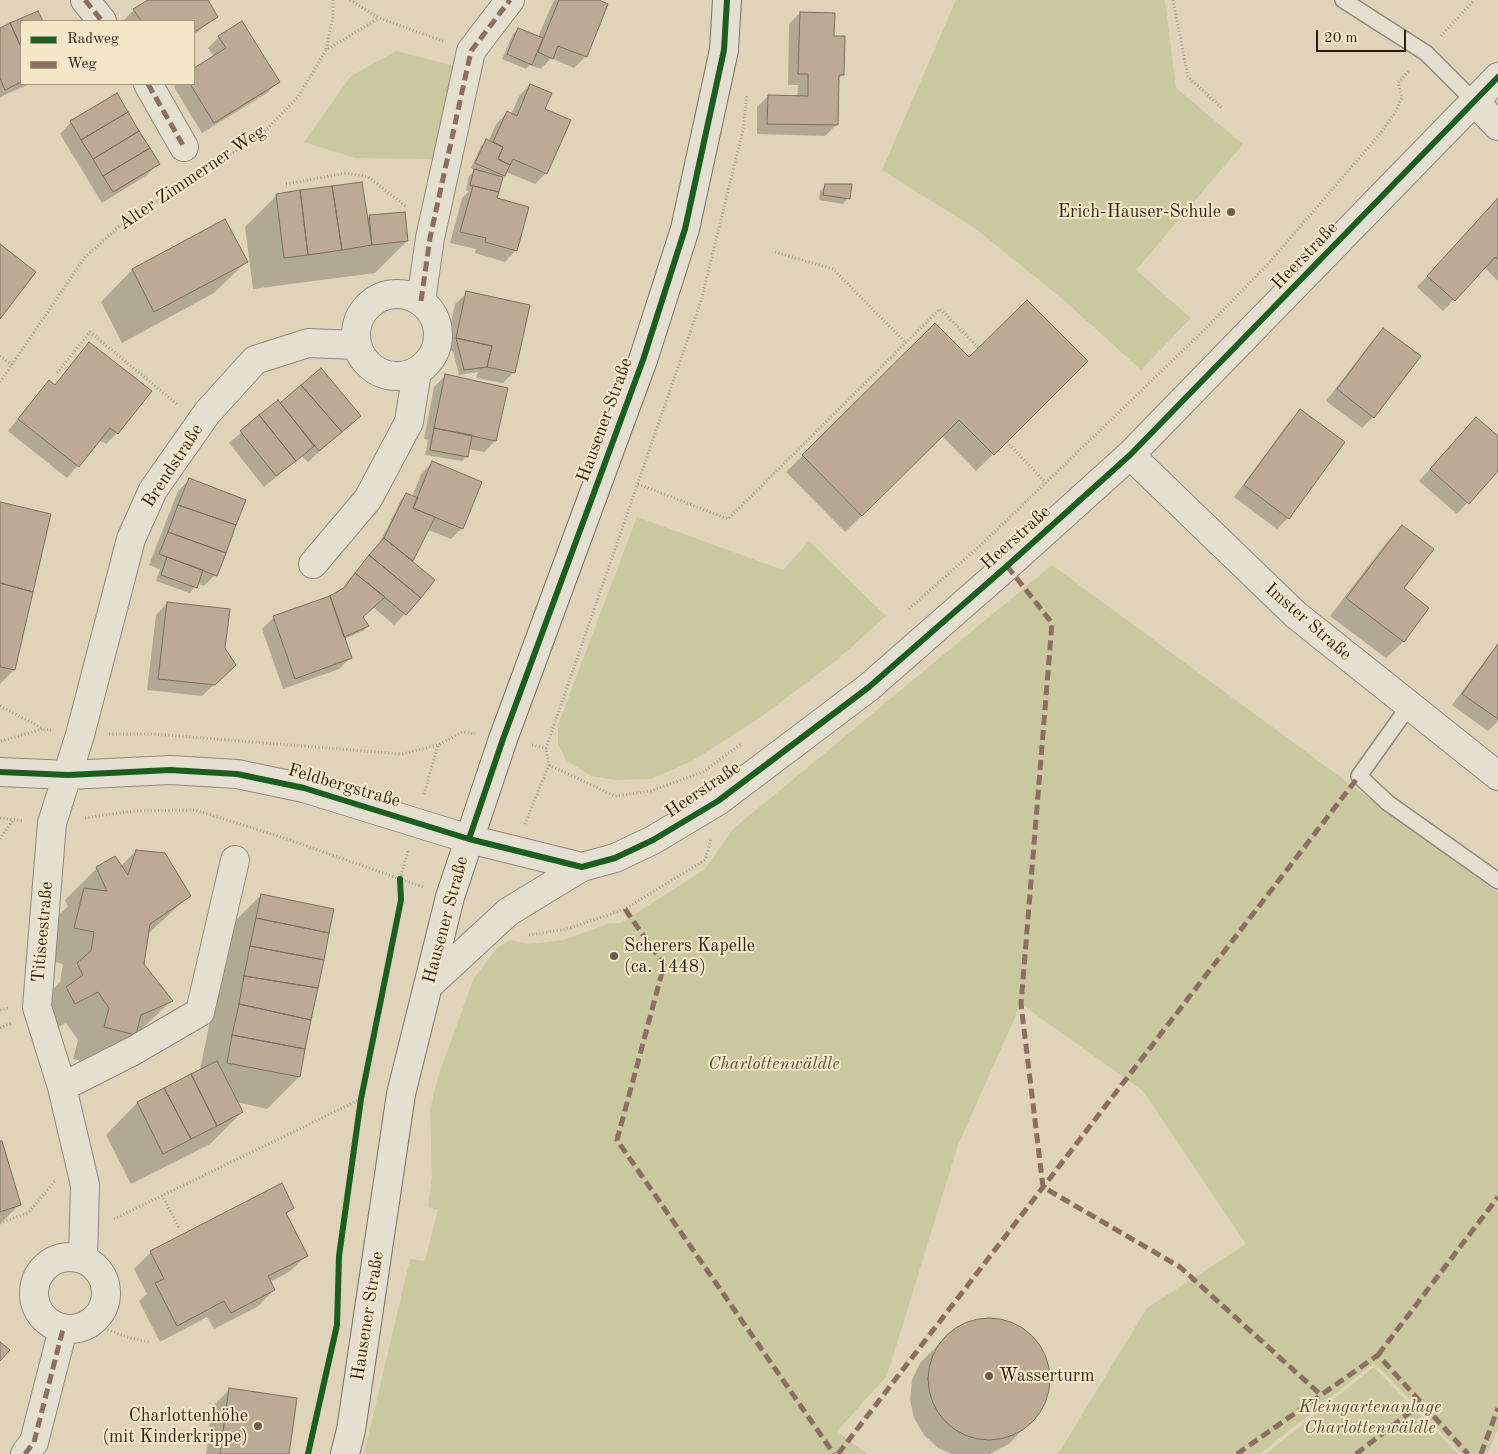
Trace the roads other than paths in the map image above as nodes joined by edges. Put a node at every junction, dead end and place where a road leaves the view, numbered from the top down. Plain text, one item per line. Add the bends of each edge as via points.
1 (85, 0) edge
2 (510, 0) edge
3 (727, 0) edge
4 (1343, 0) edge
5 (101, 20) edge
6 (1498, 77) edge
7 (149, 85) edge
8 (1476, 102) junction
9 (1498, 126) edge
10 (184, 147) dead end
11 (421, 301) junction
12 (357, 345) junction
13 (417, 371) junction
14 (1130, 455) junction
15 (313, 564) dead end
16 (1409, 706) junction
17 (0, 772) edge
18 (68, 775) junction
19 (1498, 776) edge
20 (468, 838) junction
21 (235, 860) dead end
22 (582, 867) junction
23 (1498, 881) edge
24 (428, 986) junction
25 (62, 1087) junction
26 (83, 1259) junction
27 (64, 1329) junction
28 (25, 1454) edge
29 (345, 1454) edge

1 - 5 street
2 - 11 street via 471,51 432,228
3 - 20 street, Hausener Straße via 724,50 685,229 644,360
4 - 8 lane via 1426,53
6 - 8 street, Heerstraße
7 - 10 street
8 - 9 street
8 - 14 street, Heerstraße
11 - 12 street via 408,294 394,293 368,305 356,330
11 - 13 street via 436,319 439,331 434,354
12 - 13 street via 362,356 381,373 393,376
12 - 18 street, Brendstraße via 308,343 255,360 200,424 153,490 131,538
13 - 15 street via 409,422 368,499
14 - 16 street, Imster Straße via 1296,615
14 - 22 street, Heerstraße via 868,687 718,801 653,840 615,858
16 - 19 street, Imster Straße
16 - 23 lane via 1359,776 1388,803
17 - 18 street, Feldbergstraße
18 - 20 street, Feldbergstraße via 170,770 237,774 304,788
18 - 25 street, Titiseestraße via 52,823 37,1007
20 - 22 street, Heerstraße
20 - 24 street, Hausener Straße
21 - 25 street via 200,1012
22 - 24 street via 508,912
24 - 29 street, Hausener Straße via 401,1094
25 - 26 street, Titiseestraße via 85,1185
26 - 27 street via 100,1273 106,1289 104,1306 90,1324
26 - 27 street via 71,1257 48,1264 35,1284 36,1308 52,1325
27 - 28 street via 34,1442

